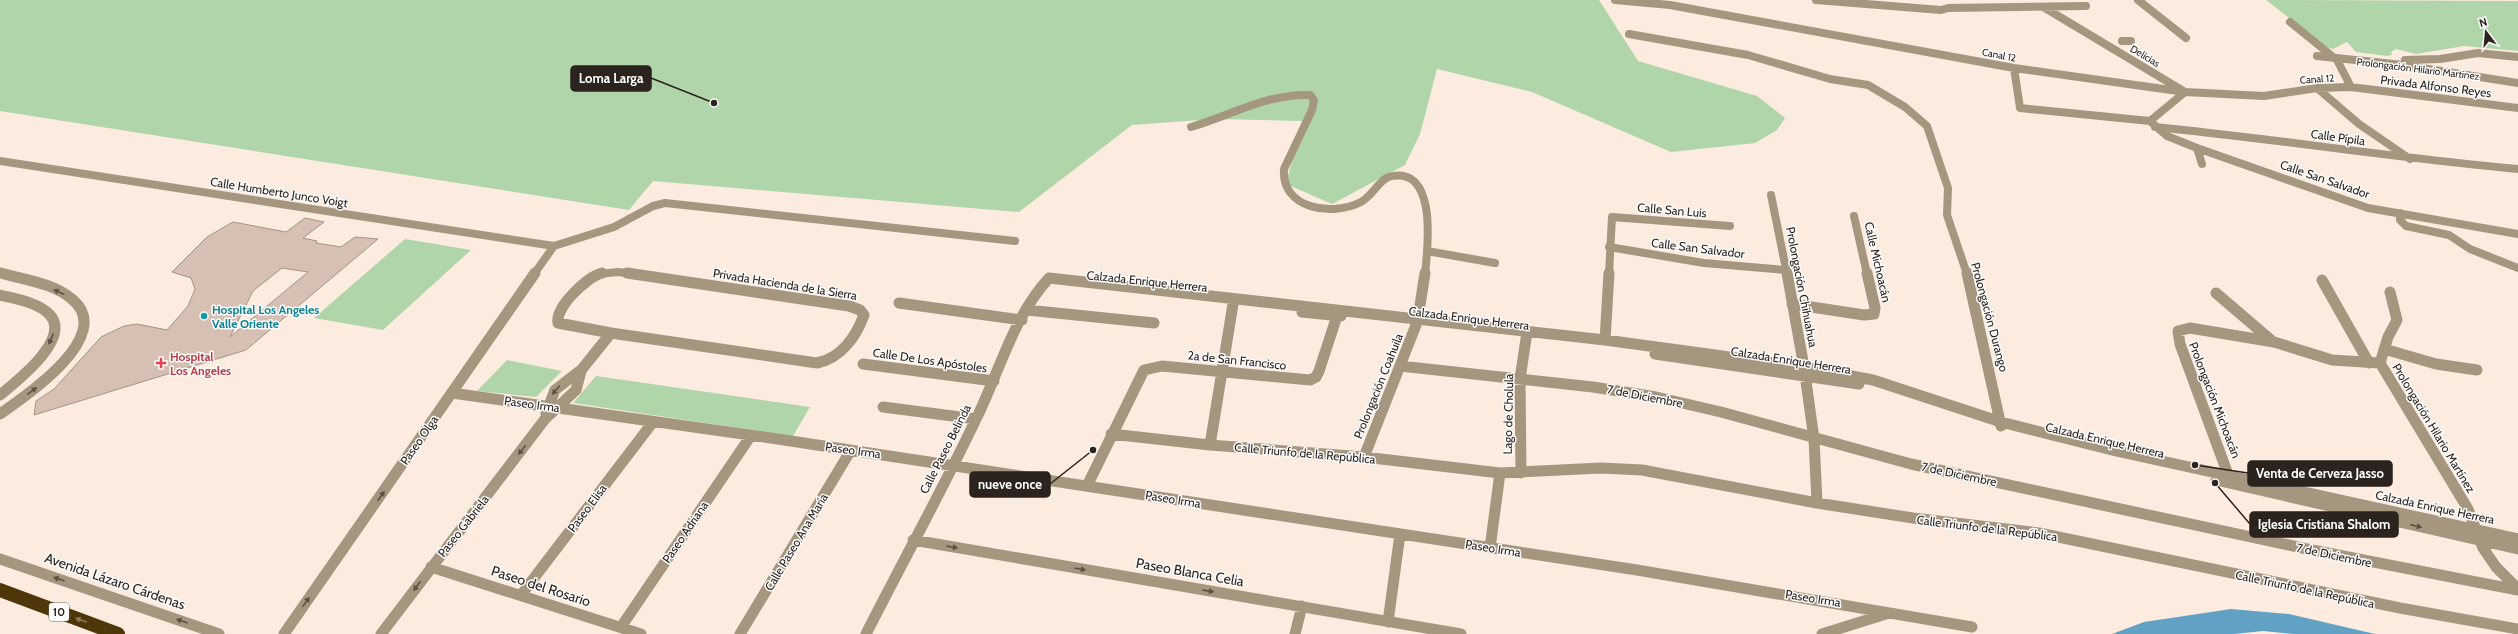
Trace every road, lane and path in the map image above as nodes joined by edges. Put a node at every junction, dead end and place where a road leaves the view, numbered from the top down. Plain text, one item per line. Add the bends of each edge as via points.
1 (1615, 0) edge
2 (1816, 0) edge
3 (2078, 0) edge
4 (2139, 0) edge
5 (2151, 0) edge
6 (2045, 8) junction
7 (2290, 22) dead end
8 (1629, 34) dead end
9 (2186, 38) dead end
10 (2131, 41) dead end
11 (2122, 42) dead end
12 (2317, 56) dead end
13 (2518, 58) edge
14 (2337, 60) junction
15 (2403, 65) junction
16 (2014, 68) junction
17 (2518, 83) edge
18 (2351, 87) junction
19 (2316, 88) junction
20 (2185, 92) junction
21 (2518, 108) edge
22 (2153, 124) junction
23 (1191, 128) dead end
24 (2197, 148) junction
25 (2411, 159) junction
26 (0, 161) edge
27 (2202, 164) dead end
28 (2518, 169) edge
29 (1771, 195) dead end
30 (2400, 213) junction
31 (1854, 216) dead end
32 (1730, 226) dead end
33 (2518, 234) edge
34 (1014, 241) dead end
35 (554, 246) junction
36 (1609, 247) junction
37 (1427, 251) junction
38 (1495, 263) dead end
39 (2515, 266) edge
40 (1785, 270) junction
41 (0, 273) edge
42 (1046, 280) junction
43 (2322, 280) dead end
44 (2390, 292) dead end
45 (2216, 293) dead end
46 (0, 296) edge
47 (898, 303) dead end
48 (1233, 304) junction
49 (1792, 304) junction
50 (1027, 310) junction
51 (1337, 316) junction
52 (1022, 320) junction
53 (1417, 322) junction
54 (1154, 323) dead end
55 (611, 333) junction
56 (1527, 335) junction
57 (1605, 340) junction
58 (2274, 342) junction
59 (2384, 349) junction
60 (2374, 363) junction
61 (863, 364) dead end
62 (1400, 366) junction
63 (2477, 370) dead end
64 (581, 371) junction
65 (1222, 371) junction
66 (1804, 371) junction
67 (1520, 379) junction
68 (994, 381) junction
69 (452, 393) junction
70 (0, 395) edge
71 (553, 407) junction
72 (883, 407) dead end
73 (0, 414) edge
74 (976, 419) junction
75 (653, 422) junction
76 (2001, 425) junction
77 (1111, 434) junction
78 (750, 437) junction
79 (1814, 439) junction
80 (1210, 445) junction
81 (851, 450) junction
82 (1364, 457) junction
83 (953, 465) junction
84 (1521, 472) junction
85 (1500, 473) junction
86 (2230, 479) junction
87 (1087, 486) junction
88 (1817, 503) junction
89 (1400, 534) junction
90 (2478, 535) junction
91 (2518, 539) edge
92 (913, 540) junction
93 (1490, 548) junction
94 (2518, 549) edge
95 (0, 559) edge
96 (431, 567) junction
97 (0, 590) edge
98 (2518, 590) edge
99 (521, 595) junction
100 (1302, 606) junction
101 (1892, 612) junction
102 (1388, 622) junction
103 (1972, 627) dead end
104 (621, 628) junction
105 (2518, 629) edge
106 (118, 634) edge
107 (219, 634) edge
108 (284, 634) edge
109 (381, 634) edge
110 (641, 634) edge
111 (740, 634) edge
112 (866, 634) edge
113 (1294, 634) edge
114 (1462, 634) edge
115 (1822, 634) edge

1 - 16 street, Canal 12 via 1670,5
2 - 6 street via 1908,9
3 - 6 street via 2086,6
4 - 5 street
4 - 9 street
6 - 20 street, Delicias
7 - 14 street
8 - 76 street, Prolongación Durango via 1748,55 1830,79 1868,85 1905,107 1927,126 1948,188 1947,215 1968,276
10 - 11 street
12 - 14 street, Prolongación Hilario Martínez
13 - 15 street via 2478,53 2440,59 2404,60 2401,62
14 - 15 street, Prolongación Hilario Martínez
14 - 18 street, Canal 12
15 - 17 street, Prolongación Hilario Martínez
16 - 20 street, Canal 12
16 - 22 street, Calle Pípila via 2020,108
18 - 19 street, Canal 12
18 - 21 street, Privada Alfonso Reyes
19 - 20 street, Canal 12 via 2264,96
19 - 25 street via 2359,124
20 - 22 street
22 - 24 street, Calle San Salvador via 2167,136
22 - 25 street, Calle Pípila
23 - 37 street, Prolongación Coahuila via 1274,99 1298,94 1310,95 1314,100 1312,112 1289,157 1283,177 1289,194 1308,206 1341,208 1367,198 1381,181 1394,176 1414,180 1422,190 1428,217
24 - 27 street
24 - 30 street, Calle San Salvador via 2347,202
25 - 28 street, Calle Pípila
26 - 35 street, Calle Humberto Junco Voigt
29 - 40 street, Prolongación Chihuahua
30 - 33 street, Calle San Salvador
30 - 39 street via 2400,220 2406,226 2449,235 2470,248
31 - 49 street, Calle Michoacán via 1875,308 1874,314
32 - 36 street, Calle San Luis via 1612,217
34 - 35 street via 670,203 653,206 614,227
35 - 69 street, Paseo Olga
36 - 40 street, Calle San Salvador via 1704,263
36 - 57 street
37 - 38 street
37 - 53 street, Prolongación Coahuila
40 - 49 street, Prolongación Chihuahua
73 -> 41 street via 41,384 68,357 82,333 84,321 80,307 60,292
42 - 48 street, Calzada Enrique Herrera
42 - 50 street, Calle Paseo Belinda
42 - 53 street, Calzada Enrique Herrera
43 - 60 street
44 - 59 street, Prolongación Hilario Martínez via 2397,320
45 - 58 street
46 -> 70 street via 42,309 54,319 55,327 52,339 37,362
47 - 52 street
48 - 51 street, Calzada Enrique Herrera
48 - 65 street
49 - 66 street, Prolongación Chihuahua
50 - 52 street, Calle Paseo Belinda
50 - 54 street
51 - 53 street, Calzada Enrique Herrera
51 - 65 street, 2a de San Francisco via 1320,371 1310,380
52 - 68 street, Calle Paseo Belinda
53 - 56 street, Calzada Enrique Herrera
53 - 62 street, Prolongación Coahuila
55 - 55 street, Privada Hacienda de la Sierra via 808,362 825,362 840,353 864,315 860,310 849,306 606,272 585,280 557,318 558,323 566,326
55 - 64 street, Paseo Gabriela
56 - 57 street, Calzada Enrique Herrera
56 - 66 street, Calzada Enrique Herrera
56 - 67 street, Lago de Cholula
57 - 66 street, Calzada Enrique Herrera
58 - 60 street via 2332,360
58 - 86 street, Prolongación Michoacán via 2184,329 2178,331 2180,344
59 - 60 street, Prolongación Hilario Martínez
59 - 63 street via 2436,364
60 - 90 street, Prolongación Hilario Martínez via 2468,509
61 - 68 street, Calle De Los Apóstoles
62 - 67 street, 7 de Diciembre
62 - 82 street, Prolongación Coahuila
64 - 71 street, Paseo Gabriela via 576,390
64 -> 71 street, Paseo Gabriela via 559,386
65 - 77 street, 2a de San Francisco via 1162,366 1144,370
65 - 80 street
66 - 76 street, Calzada Enrique Herrera via 1898,393
66 - 79 street, Prolongación Chihuahua
67 - 79 street, 7 de Diciembre via 1610,388 1657,397 1783,427
67 - 84 street, Lago de Cholula
68 - 74 street, Calle Paseo Belinda
69 - 71 street, Paseo Irma
108 -> 69 street, Paseo Olga
71 - 75 street, Paseo Irma
71 -> 96 street, Paseo Gabriela
72 - 74 street
74 - 83 street, Calle Paseo Belinda
75 - 78 street, Paseo Irma
75 - 99 street, Paseo Elisa
76 - 86 street, Calzada Enrique Herrera
77 - 80 street, Calle Triunfo de la República
77 - 87 street
78 - 81 street, Paseo Irma
78 - 104 street, Paseo Adriana
79 - 88 street, Prolongación Chihuahua
79 - 98 street, 7 de Diciembre via 1920,466 2181,523 2404,570
80 - 82 street, Calle Triunfo de la República
81 - 83 street, Paseo Irma
81 - 111 street, Calle Paseo Ana María
82 - 85 street, Calle Triunfo de la República
83 - 87 street, Paseo Irma
83 - 92 street, Calle Paseo Belinda
84 - 85 street, Calle Triunfo de la República
84 - 88 street, Calle Triunfo de la República via 1600,468 1642,470
85 - 93 street
86 - 90 street, Calzada Enrique Herrera
87 - 89 street, Paseo Irma
88 - 105 street, Calle Triunfo de la República via 1913,518 2039,533 2400,608
89 - 93 street, Paseo Irma
89 - 102 street
90 - 91 street, Calzada Enrique Herrera
90 - 94 street, Calzada Enrique Herrera
90 - 98 street, Prolongación Hilario Martínez via 2490,560
92 -> 100 street, Paseo Blanca Celia
92 - 112 street, Calle Paseo Belinda
93 - 101 street, Paseo Irma
107 -> 95 street, Avenida Lázaro Cárdenas
96 - 99 street, Paseo del Rosario
96 -> 109 street, Paseo Gabriela
106 -> 97 highway, 10
99 - 104 street, Paseo del Rosario
100 - 102 street, Paseo Blanca Celia
100 - 113 street
101 - 103 street, Paseo Irma
101 - 115 street, Paseo Irma
102 - 114 street, Paseo Blanca Celia
104 - 110 street, Paseo del Rosario

